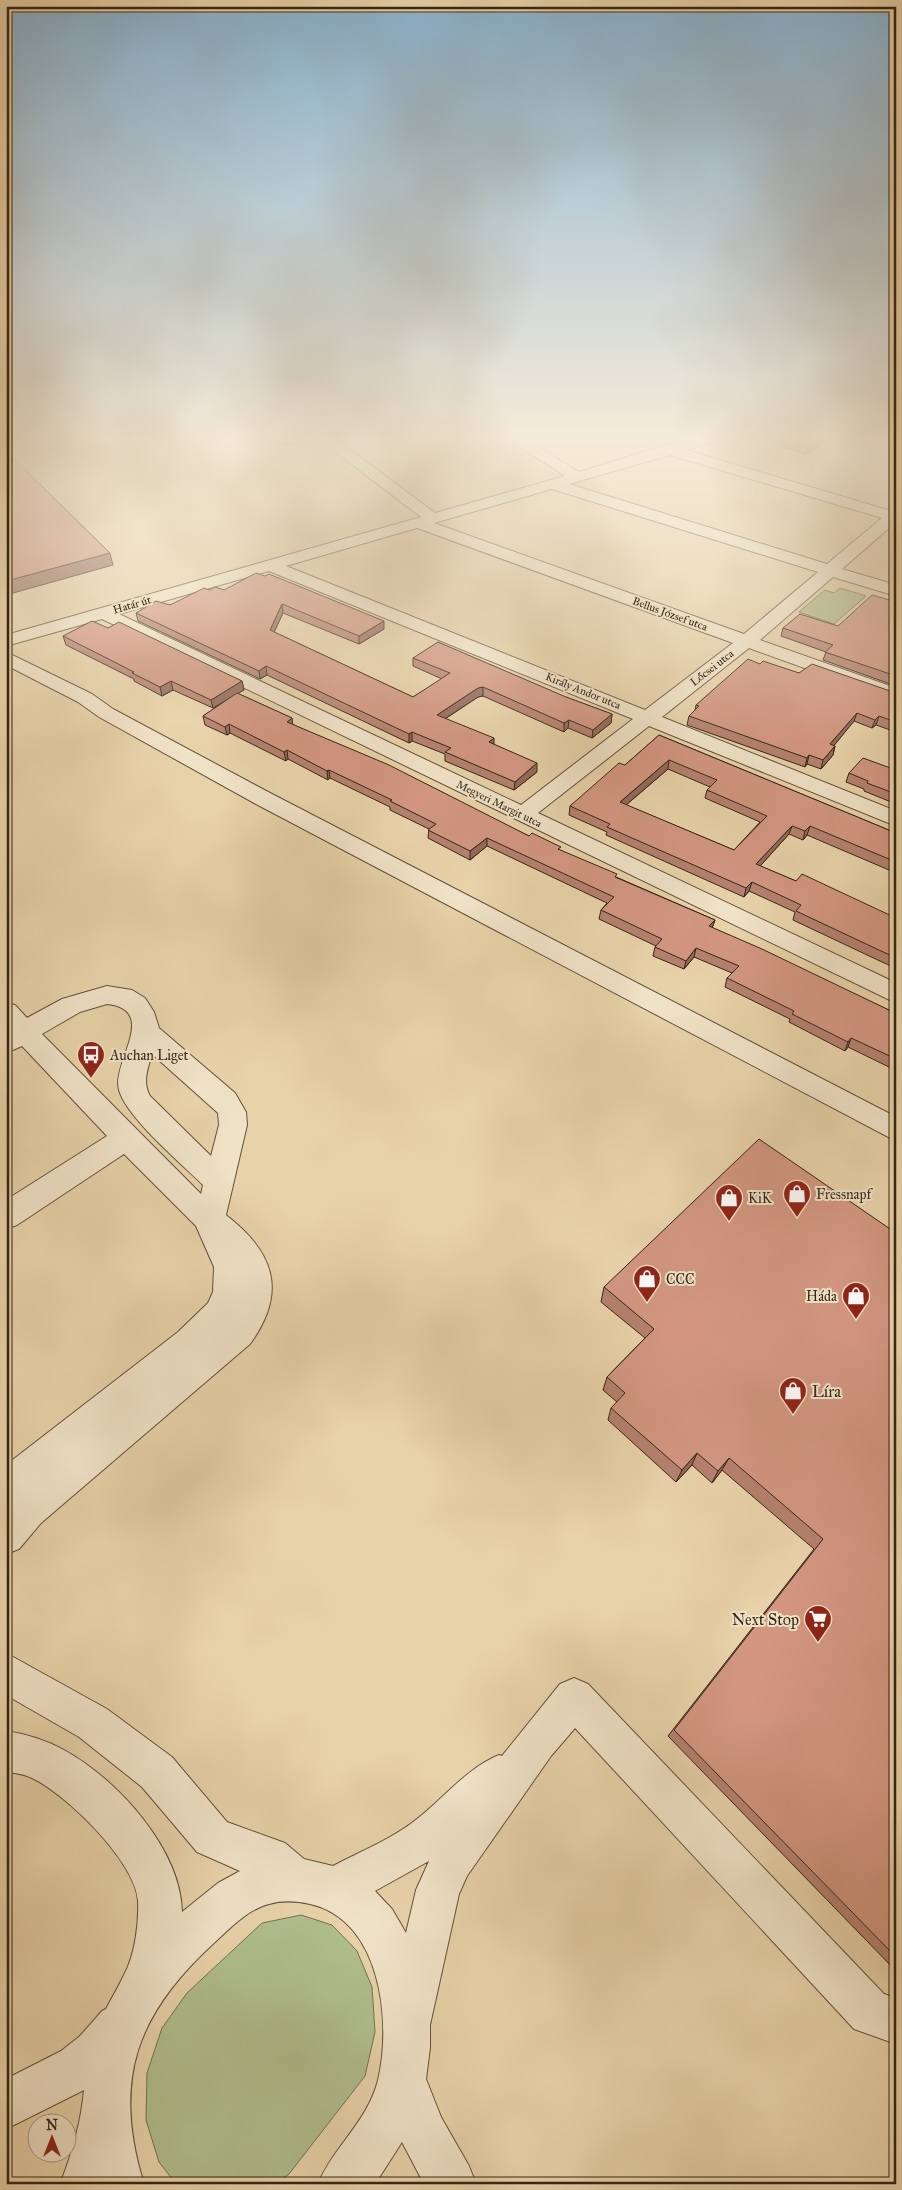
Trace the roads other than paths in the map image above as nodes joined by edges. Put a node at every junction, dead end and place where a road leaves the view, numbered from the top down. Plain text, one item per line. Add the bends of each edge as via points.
1 (362, 538) edge
2 (473, 538) edge
3 (728, 538) edge
4 (869, 538) edge
5 (270, 565) junction
6 (831, 570) junction
7 (127, 591) dead end
8 (896, 592) edge
9 (103, 613) junction
10 (6, 626) edge
11 (747, 641) junction
12 (6, 642) edge
13 (6, 658) edge
14 (896, 695) edge
15 (649, 718) junction
16 (522, 815) junction
17 (896, 820) edge
18 (896, 994) edge
19 (6, 1012) edge
20 (146, 1029) junction
21 (16, 1038) edge
22 (896, 1130) edge
23 (127, 1138) junction
24 (219, 1182) junction
25 (6, 1216) edge
26 (209, 1221) junction
27 (6, 1487) edge
28 (6, 1536) edge
29 (6, 1673) edge
30 (537, 1742) junction
31 (6, 1751) edge
32 (294, 1879) junction
33 (336, 1889) junction
34 (136, 2000) junction
35 (896, 2021) edge
36 (407, 2024) junction
37 (110, 2074) junction
38 (402, 2079) junction
39 (6, 2104) edge
40 (84, 2184) edge
41 (119, 2184) edge
42 (343, 2184) edge
43 (451, 2184) edge

1 - 5 street, Határ út
2 - 11 street, Bellus József utca
3 - 6 street
4 - 6 street, Lőcsei utca
5 - 9 street, Határ út
5 - 15 street, Király Andor utca
6 - 8 street
6 - 11 street, Lőcsei utca
7 - 10 street
9 - 12 street, Határ út
9 - 16 street, Megyeri Margit utca
11 - 14 street, Bellus József utca
11 - 15 street, Lőcsei utca
13 - 22 street via 85,698 113,717 280,808
15 - 16 street, Lőcsei utca
15 - 17 street, Király Andor utca
16 - 18 street, Megyeri Margit utca
19 - 21 street
20 - 21 street via 144,1017 130,1000 98,995 77,1002
20 - 24 street via 132,1078 132,1090 140,1104
20 - 24 street via 225,1101 232,1112 233,1125
21 - 23 street
23 - 25 street
23 - 26 street
24 - 26 street
26 - 27 street via 231,1276 225,1303 213,1322 190,1344
26 - 28 street via 240,1245 255,1274 257,1298 246,1325 240,1334 28,1510
29 - 32 street via 93,1723 157,1772 212,1837 254,1855 270,1858
30 - 33 street via 431,1834 395,1858
30 - 35 street via 574,1698 870,2013
30 - 36 street via 452,1862 438,1890
31 - 34 street via 29,1755 80,1786 111,1814 144,1858 159,1887 161,1921
32 - 33 street via 311,1880
32 - 34 street via 268,1882 229,1901 175,1948
33 - 36 street via 363,1909 385,1938 402,1982
34 - 37 street via 117,2044
34 - 39 street via 97,2053 78,2068
36 - 38 street
37 - 40 street via 96,2156
37 - 41 street via 106,2109 108,2136
38 - 42 street via 392,2111 377,2141
38 - 43 street via 422,2132

